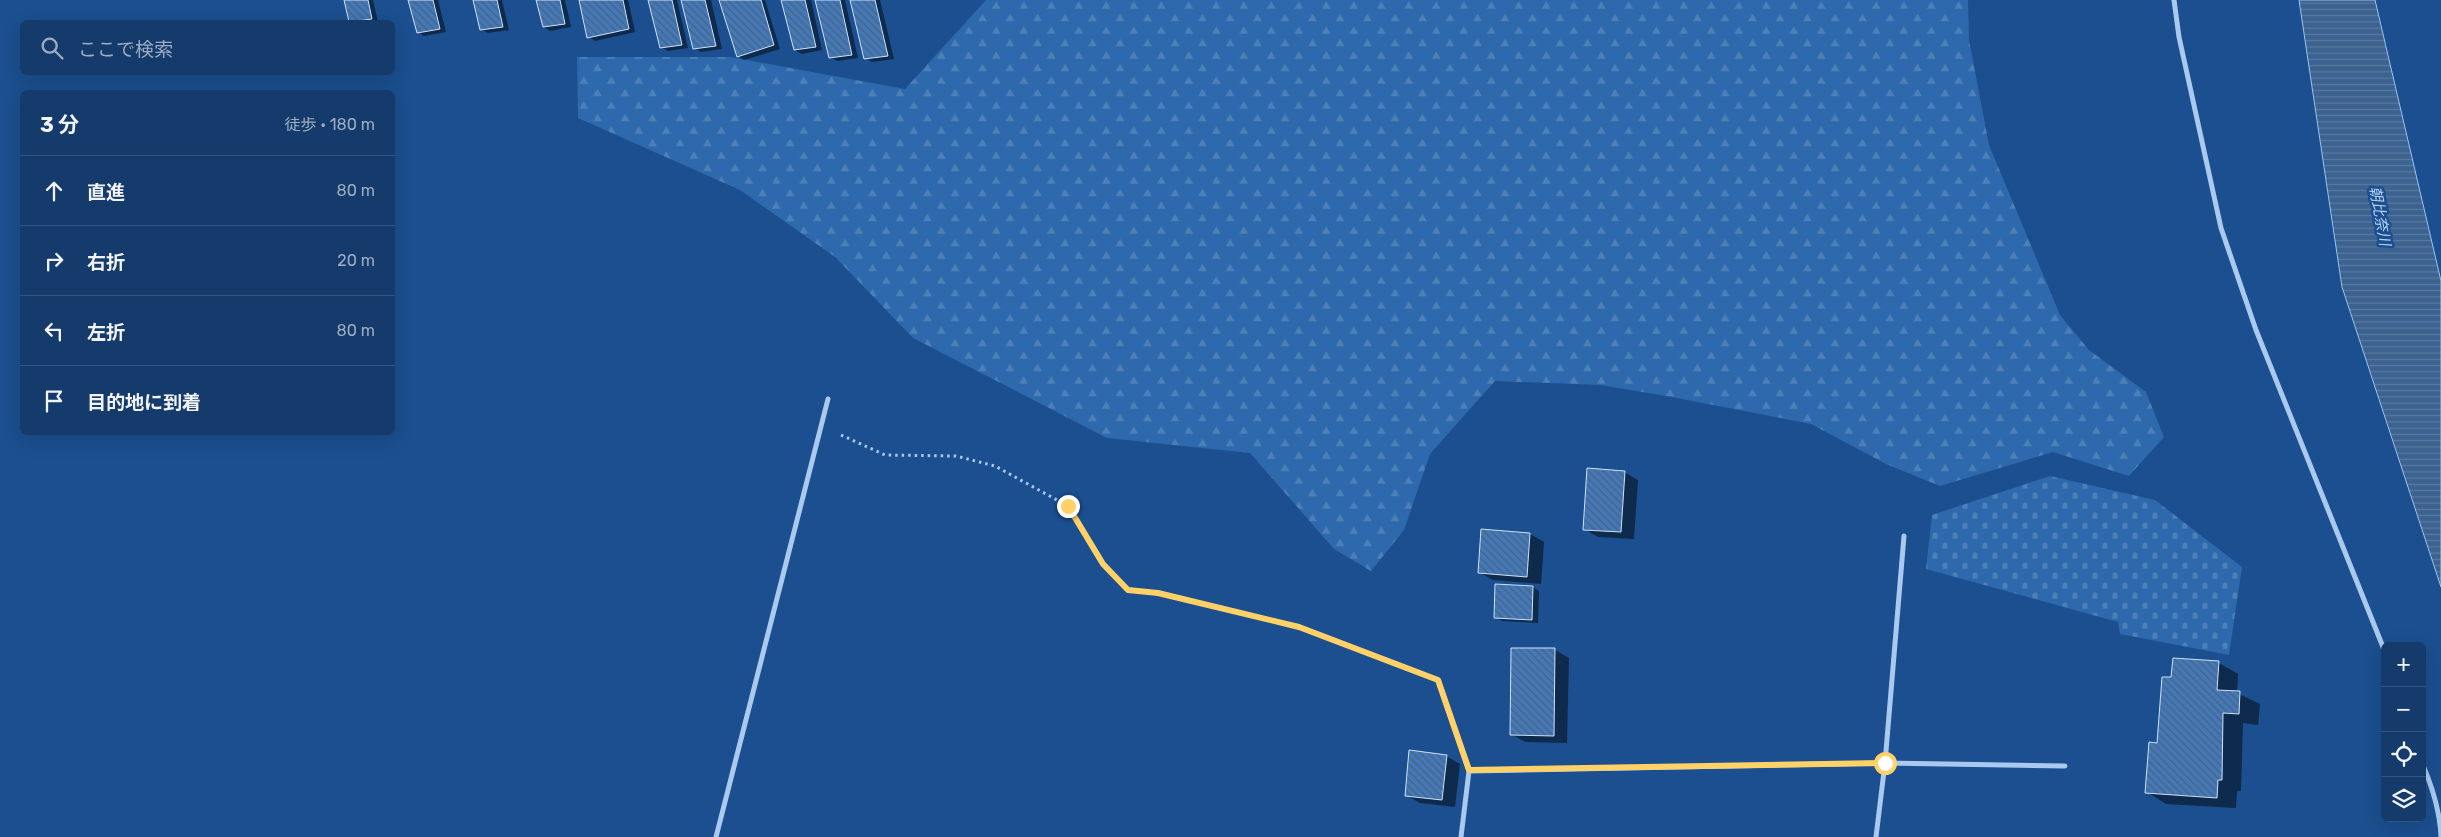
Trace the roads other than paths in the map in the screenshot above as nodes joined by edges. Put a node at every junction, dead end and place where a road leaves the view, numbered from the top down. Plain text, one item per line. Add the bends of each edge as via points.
1 (2174, 0) edge
2 (828, 399) dead end
3 (1904, 536) dead end
4 (2381, 642) edge
5 (1438, 680) road end
6 (1885, 763) junction
7 (2065, 766) dead end
8 (1469, 770) junction
9 (2426, 773) edge
10 (716, 837) edge
11 (1460, 837) edge
12 (1876, 837) edge
13 (2441, 837) edge

1 - 4 street via 2178,37 2221,228 2256,330
2 - 10 street
3 - 6 street
5 - 8 street
6 - 7 street
6 - 8 street
6 - 12 street
8 - 11 street
9 - 13 street via 2433,791

